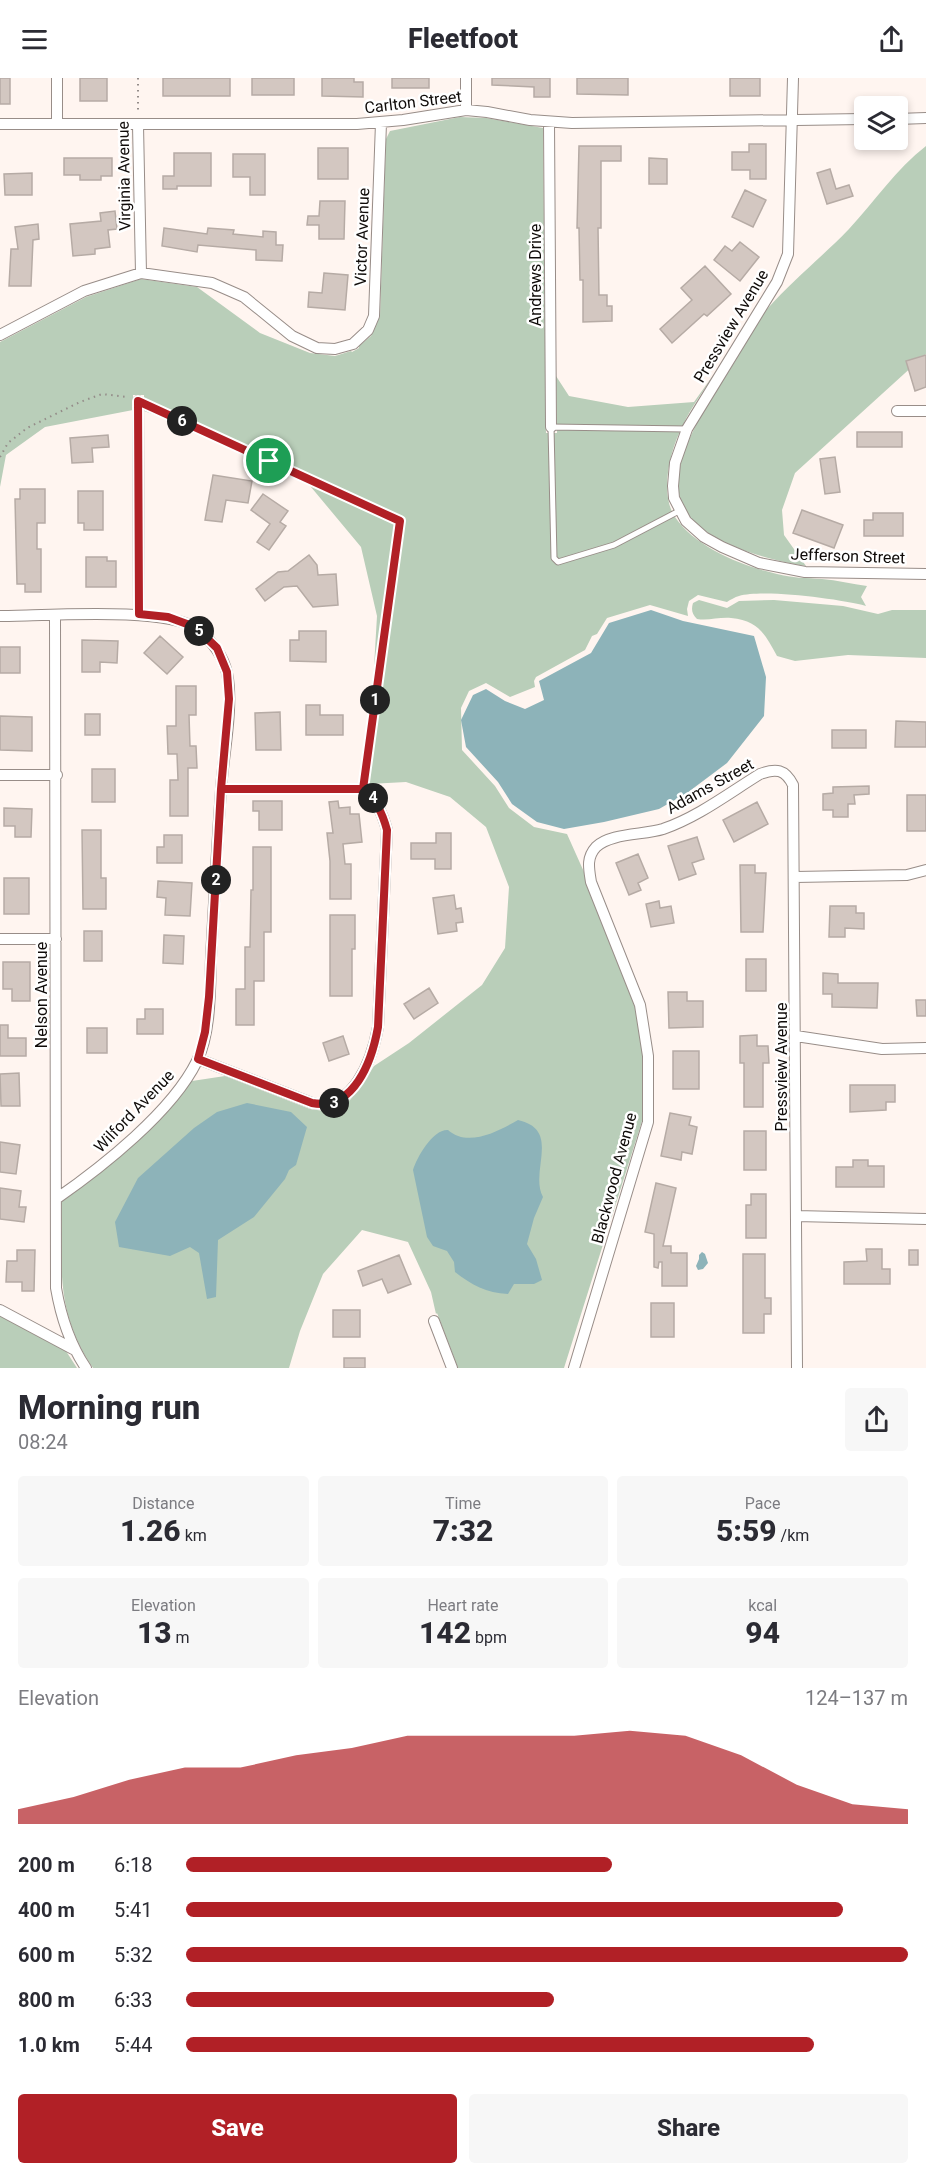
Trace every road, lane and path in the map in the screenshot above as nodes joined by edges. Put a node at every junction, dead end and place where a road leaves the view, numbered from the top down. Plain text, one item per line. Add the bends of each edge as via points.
1 (57, 78) edge
2 (138, 78) edge
3 (466, 78) edge
4 (793, 78) edge
5 (466, 110) junction
6 (926, 118) edge
7 (854, 119) edge
8 (908, 119) edge
9 (793, 120) junction
10 (381, 123) junction
11 (549, 123) junction
12 (0, 124) edge
13 (57, 124) junction
14 (138, 125) junction
15 (141, 273) junction
16 (0, 335) edge
17 (138, 401) junction
18 (897, 411) dead end
19 (926, 411) edge
20 (551, 427) junction
21 (687, 429) junction
22 (0, 457) edge
23 (679, 511) junction
24 (926, 573) edge
25 (139, 614) junction
26 (56, 615) junction
27 (0, 616) edge
28 (782, 771) joint
29 (0, 775) edge
30 (57, 775) junction
31 (221, 789) junction
32 (363, 789) junction
33 (590, 857) joint
34 (926, 870) edge
35 (795, 877) junction
36 (0, 939) edge
37 (56, 939) junction
38 (796, 1036) junction
39 (926, 1048) edge
40 (198, 1059) junction
41 (56, 1199) junction
42 (796, 1216) junction
43 (926, 1219) edge
44 (0, 1310) edge
45 (434, 1321) dead end
46 (73, 1349) junction
47 (86, 1368) edge
48 (452, 1368) edge
49 (574, 1368) edge
50 (797, 1368) edge

1 - 13 street
2 - 14 path, Virginia Avenue
3 - 5 street
4 - 9 street, Pressview Avenue
5 - 10 street, Carlton Street
5 - 11 street, Carlton Street
6 - 8 street
7 - 9 street, Carlton Street
9 - 11 street, Carlton Street
9 - 21 street, Pressview Avenue via 788,254 777,282
10 - 14 street, Carlton Street
10 - 15 street, Victor Avenue via 374,316 368,330 353,344 317,348 292,336 244,297 212,283
11 - 20 street, Andrews Drive
12 - 13 street, Carlton Street
13 - 14 street, Carlton Street
14 - 15 street, Virginia Avenue
15 - 16 street via 84,291
17 - 22 path via 102,394 81,402 27,428 8,443
17 - 25 street
17 - 32 path via 400,521
18 - 19 street
20 - 21 lane
20 - 23 lane via 554,558 558,562 614,545
21 - 23 street, Pressview Avenue via 675,463 674,498
23 - 24 street, Jefferson Street via 704,537 779,569 843,574
25 - 26 street, Wilford Avenue
25 - 31 street, Wilford Avenue via 168,617 195,627 217,648 227,672 229,699
26 - 27 street, Wilford Avenue
26 - 30 street, Nelson Avenue
28 - 33 street, Adams Street via 760,774 686,819 661,829 607,840
28 - 35 street, Pressview Avenue via 793,785
29 - 30 street
30 - 37 street, Nelson Avenue
31 - 32 street
31 - 40 street, Wilford Avenue via 209,997
32 - 40 street via 382,811 387,830 378,1027 369,1062 357,1082 346,1095 323,1105
33 - 49 street, Blackwood Avenue via 591,882 640,1005 648,1056 648,1122
34 - 35 street via 907,875
35 - 38 street, Pressview Avenue
36 - 37 street
37 - 41 street, Nelson Avenue
38 - 39 street via 882,1049
38 - 42 street, Pressview Avenue
40 - 41 street, Wilford Avenue via 187,1078 146,1125 96,1171
41 - 46 street, Nelson Avenue via 56,1288
42 - 43 street
42 - 50 street, Pressview Avenue
44 - 46 street
45 - 48 street
46 - 47 street, Nelson Avenue

